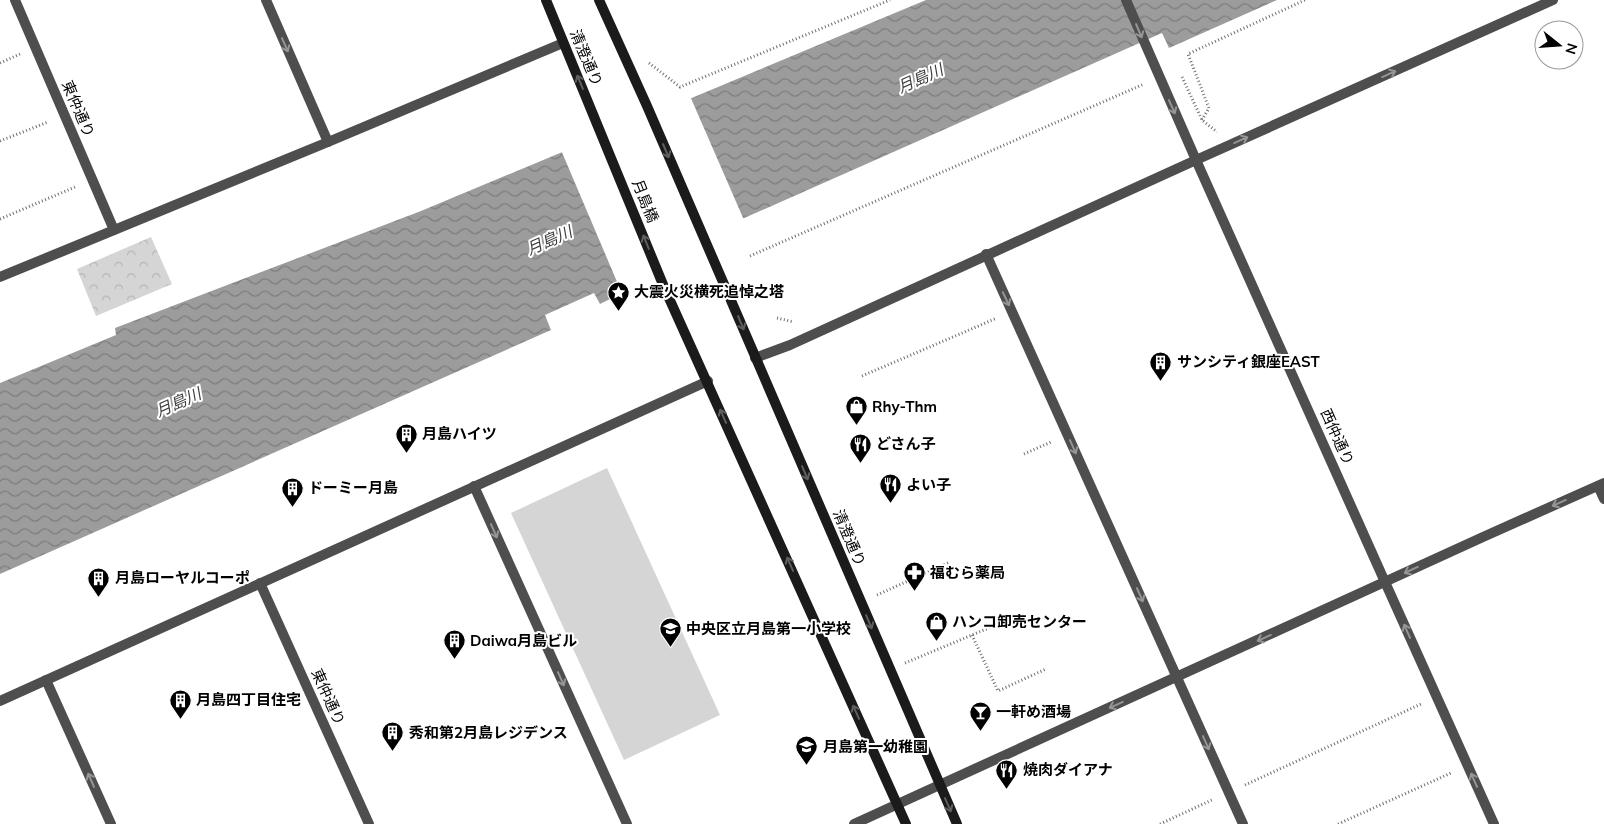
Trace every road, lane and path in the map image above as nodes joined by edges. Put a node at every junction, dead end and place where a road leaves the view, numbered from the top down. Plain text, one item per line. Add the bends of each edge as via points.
1 (15, 0) edge
2 (266, 0) edge
3 (546, 0) edge
4 (599, 0) edge
5 (890, 0) edge
6 (1126, 0) edge
7 (1305, 0) edge
8 (1553, 0) edge
9 (563, 43) junction
10 (644, 59) dead end
11 (1179, 71) dead end
12 (1144, 77) dead end
13 (1146, 82) junction
14 (1150, 91) dead end
15 (65, 115) junction
16 (1202, 120) junction
17 (598, 126) joint
18 (1217, 132) dead end
19 (0, 141) edge
20 (328, 142) junction
21 (1196, 160) junction
22 (92, 180) junction
23 (0, 219) edge
24 (114, 230) junction
25 (986, 254) junction
26 (750, 256) dead end
27 (0, 277) edge
28 (1012, 312) junction
29 (778, 318) dead end
30 (797, 323) dead end
31 (756, 358) junction
32 (862, 376) dead end
33 (708, 381) junction
34 (1068, 434) junction
35 (1024, 454) dead end
36 (1601, 485) edge
37 (474, 486) junction
38 (1604, 499) edge
39 (950, 562) dead end
40 (1386, 582) junction
41 (260, 583) junction
42 (861, 603) junction
43 (1015, 616) dead end
44 (972, 634) junction
45 (1046, 669) dead end
46 (890, 670) junction
47 (1177, 677) junction
48 (46, 680) junction
49 (1437, 697) junction
50 (0, 702) edge
51 (1468, 766) junction
52 (940, 785) junction
53 (1229, 792) junction
54 (897, 805) junction
55 (111, 824) edge
56 (369, 824) edge
57 (626, 824) edge
58 (854, 824) edge
59 (906, 824) edge
60 (957, 824) edge
61 (1160, 824) edge
62 (1243, 824) edge
63 (1338, 824) edge
64 (1494, 824) edge

1 - 15 street, 東仲通り
2 -> 20 street
3 - 9 main road, 清澄通り
4 -> 31 main road, 清澄通り
5 - 10 path via 680,88
6 -> 21 street, 西仲通り
7 - 16 path via 1188,54 1209,108
21 -> 8 street
17 -> 9 main road, 清澄通り
9 - 20 street
11 - 16 path
12 - 13 path
13 - 14 path
13 - 26 path
15 - 19 path
15 - 22 street, 東仲通り
16 - 18 path
33 -> 17 main road, 月島橋 via 664,287
20 - 24 street
21 - 25 street
21 - 40 street, 西仲通り
22 - 23 path
22 - 24 street, 東仲通り
24 - 27 street
25 -> 28 street
25 - 31 street
28 - 32 path
28 - 34 street
29 - 30 path
31 -> 42 main road, 清澄通り
33 - 37 street
54 -> 33 main road
34 - 35 path
34 -> 47 street
36 - 38 street
36 -> 40 street
37 - 41 street
37 -> 57 street
39 - 42 path
40 -> 47 street
49 -> 40 street, 西仲通り
41 - 48 street
41 - 56 street, 東仲通り
42 -> 46 main road, 清澄通り
43 - 44 path
44 - 45 path via 998,691
44 - 46 path
46 - 52 main road, 清澄通り
47 -> 52 street
47 -> 53 street
48 - 50 street
55 -> 48 street
49 - 51 street, 西仲通り
49 - 53 path
51 - 63 path
64 -> 51 street, 西仲通り
52 - 54 street
52 -> 60 main road, 清澄通り
53 - 61 path
53 - 62 street
54 - 58 street
54 - 59 main road

